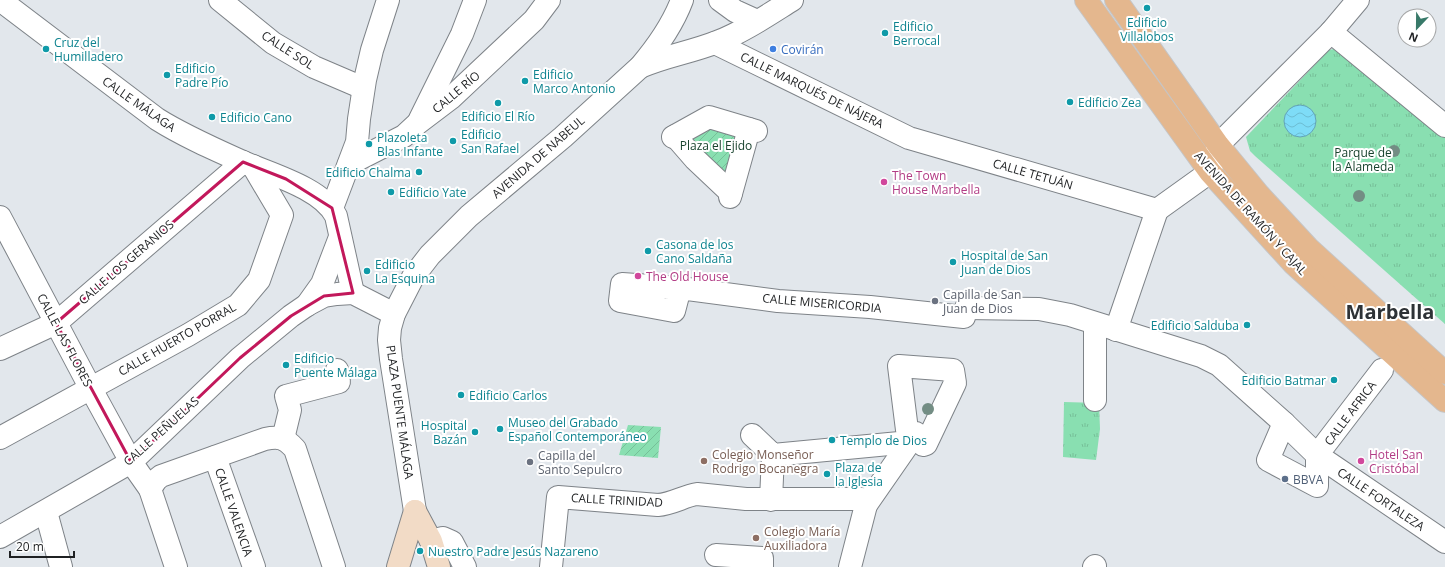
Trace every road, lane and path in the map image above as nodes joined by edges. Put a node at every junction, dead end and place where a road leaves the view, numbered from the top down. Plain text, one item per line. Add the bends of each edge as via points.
1 (0, 0) edge
2 (220, 0) edge
3 (388, 0) edge
4 (475, 0) edge
5 (549, 0) edge
6 (682, 0) edge
7 (720, 0) edge
8 (792, 0) edge
9 (1086, 0) edge
10 (1116, 0) edge
11 (1358, 0) edge
12 (758, 21) junction
13 (1331, 32) junction
14 (715, 43) junction
15 (640, 67) junction
16 (363, 88) junction
17 (418, 123) junction
18 (1445, 126) edge
19 (909, 138) joint
20 (1218, 144) junction
21 (248, 164) junction
22 (349, 164) junction
23 (1210, 172) junction
24 (730, 195) joint
25 (332, 208) junction
26 (1157, 210) junction
27 (0, 217) edge
28 (340, 237) junction
29 (7, 250) edge
30 (680, 288) dead end
31 (353, 294) junction
32 (307, 305) junction
33 (394, 314) junction
34 (56, 322) junction
35 (1106, 327) junction
36 (0, 349) edge
37 (337, 370) dead end
38 (1382, 370) dead end
39 (1445, 373) edge
40 (91, 389) junction
41 (1095, 400) dead end
42 (1445, 401) edge
43 (1284, 423) junction
44 (752, 435) dead end
45 (0, 438) edge
46 (283, 439) junction
47 (912, 439) junction
48 (773, 455) junction
49 (1318, 455) junction
50 (215, 457) junction
51 (132, 462) junction
52 (150, 489) junction
53 (771, 500) junction
54 (865, 508) junction
55 (415, 510) junction
56 (46, 512) junction
57 (0, 537) edge
58 (431, 541) junction
59 (1445, 542) edge
60 (716, 555) dead end
61 (398, 564) edge
62 (61, 567) edge
63 (176, 567) edge
64 (254, 567) edge
65 (334, 567) edge
66 (439, 567) edge
67 (465, 567) edge
68 (551, 567) edge
69 (762, 567) edge
70 (850, 567) edge

1 - 21 street, CALLE MÁLAGA via 157,120
2 - 16 street, CALLE SOL via 273,42 314,67
3 - 16 street
4 - 17 street via 462,34
5 - 17 street, CALLE RÍO via 534,20 480,72
6 - 15 street, AVENIDA DE NABEUL via 677,13
7 - 12 street via 735,11
8 - 12 street
9 - 23 main road, AVENIDA DE RAMÓN Y CAJAL
10 - 20 main road, AVENIDA DE RAMÓN Y CAJAL
11 - 13 street
12 - 14 street
13 - 18 street
13 - 20 street
14 - 15 street
14 - 19 street, CALLE MARQUÉS DE NÁJERA
15 - 33 street, AVENIDA DE NABEUL via 469,216 430,254 413,277
16 - 22 street via 357,142
17 - 22 street, CALLE RÍO via 404,136
19 - 26 street, CALLE TETUÁN
20 - 23 street
20 - 39 main road, AVENIDA DE RAMÓN Y CAJAL via 1258,195 1308,248
21 - 25 street, CALLE MÁLAGA via 309,190
21 - 34 street, CALLE LOS GERANIOS
21 - 40 street, CALLE HUERTO PORRAL via 282,215 259,280 238,305
22 - 25 street
23 - 26 street
23 - 42 main road, AVENIDA DE RAMÓN Y CAJAL via 1293,263
24 - 24 street via 752,130 709,117 674,136
25 - 28 street
26 - 35 street
27 - 29 street, CALLE LAS FLORES
28 - 31 street
28 - 32 street, CALLE PEÑUELAS via 322,284
29 - 34 street, CALLE LAS FLORES
30 - 35 street, CALLE MISERICORDIA via 778,301 870,308 965,313 1039,309
31 - 32 street, CALLE PEÑUELAS via 324,296
31 - 33 street
32 - 51 street, CALLE PEÑUELAS via 240,358
33 - 55 street, PLAZA PUENTE MÁLAGA via 389,340 391,359
34 - 36 street, CALLE LOS GERANIOS
34 - 40 street, CALLE LAS FLORES
35 - 41 street via 1095,366
35 - 43 street, CALLE FORTALEZA via 1201,356 1219,365
37 - 46 street via 339,382 286,396 290,410
38 - 49 street, CALLE AFRICA
40 - 45 street, CALLE HUERTO PORRAL
40 - 51 street, CALLE LAS FLORES
43 - 49 street, CALLE FORTALEZA
43 - 49 street via 1268,460 1317,486
44 - 48 street
46 - 50 street via 265,439
46 - 65 street via 295,449
47 - 47 street via 907,430 899,366 953,370 955,384 926,444
47 - 48 street
47 - 54 street
48 - 53 street
49 - 59 street, CALLE FORTALEZA
50 - 52 street via 161,476
50 - 64 street, CALLE VALENCIA
51 - 52 street, CALLE LAS FLORES
51 - 56 street, CALLE PEÑUELAS
52 - 63 street, CALLE LAS FLORES
53 - 54 street via 862,499 866,501
53 - 68 street, CALLE TRINIDAD via 697,494 658,505 558,497
54 - 70 street
55 - 58 street
55 - 61 street
56 - 57 street, CALLE PEÑUELAS
56 - 62 street
58 - 61 street via 408,554
58 - 66 street
58 - 67 street via 443,538 452,542
60 - 69 street via 762,558

